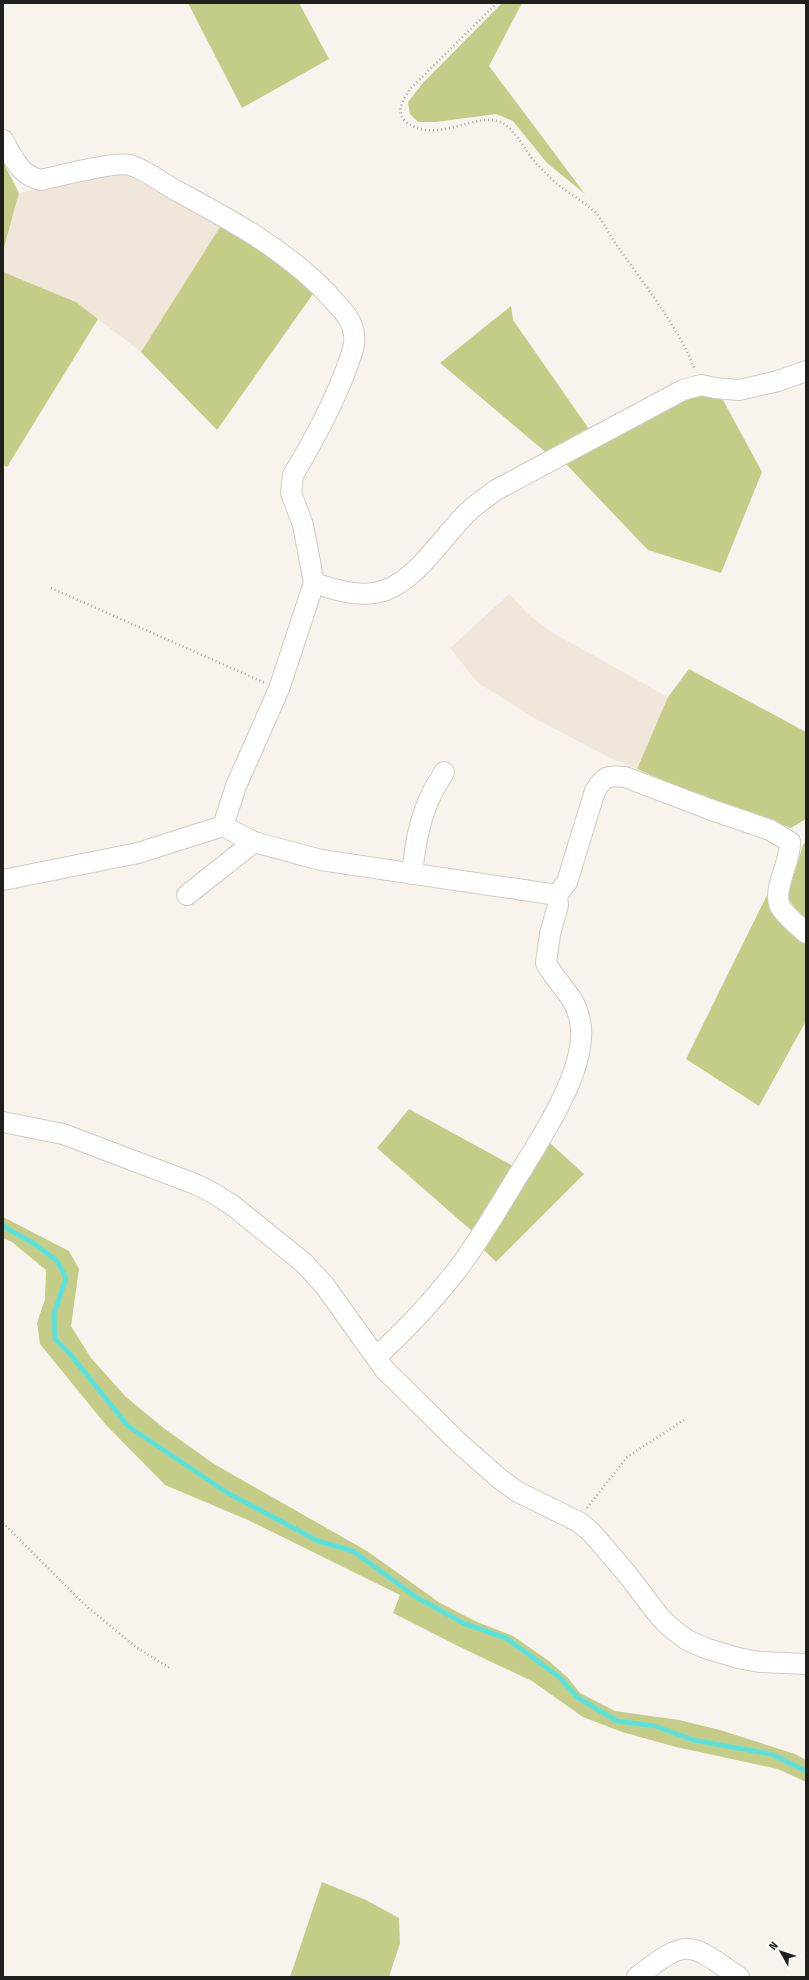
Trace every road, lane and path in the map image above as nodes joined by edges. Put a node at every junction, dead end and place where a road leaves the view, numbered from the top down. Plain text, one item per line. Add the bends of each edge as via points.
1 (497, 3) edge
2 (3, 140) edge
3 (806, 371) edge
4 (701, 385) junction
5 (314, 583) junction
6 (51, 588) dead end
7 (279, 689) junction
8 (444, 772) dead end
9 (223, 826) junction
10 (254, 842) junction
11 (412, 874) junction
12 (3, 880) edge
13 (187, 895) dead end
14 (557, 895) junction
15 (806, 933) edge
16 (3, 1122) edge
17 (376, 1357) junction
18 (684, 1420) dead end
19 (579, 1522) junction
20 (3, 1523) edge
21 (806, 1664) edge
22 (170, 1668) dead end
23 (637, 1977) edge
24 (739, 1977) edge

1 - 4 path via 410,89 402,102 400,113 403,119 414,128 426,130 451,129 486,121 503,124 511,130 531,158 595,213 689,355
2 - 5 street via 22,170 41,180 110,166 129,165 232,221 286,256 315,280 348,317 355,337 353,349 327,414 293,475 292,482 291,493 303,525
3 - 4 street via 739,390
4 - 5 street via 683,390 496,490 470,510 411,574 392,588 356,594
5 - 7 street
6 - 7 path
7 - 9 street via 236,786
8 - 11 street via 421,820 414,848
9 - 10 street
9 - 12 street via 138,853
10 - 11 street via 321,860
10 - 13 street
11 - 14 street
14 - 15 street via 567,882 595,791 601,781 611,775 625,777 770,830 790,842 790,853 779,890 780,906
14 - 17 street via 558,905 546,963 578,1009 581,1030 575,1068 533,1152 477,1243 396,1340
16 - 17 street via 63,1134 172,1174 213,1193 262,1228 304,1263 325,1286
17 - 19 street via 398,1384 501,1480 518,1492
18 - 19 path via 627,1457 591,1502
19 - 21 street via 604,1545 660,1617 687,1640 738,1658 760,1662
20 - 22 path via 85,1605 137,1648
23 - 24 street via 659,1959 674,1950 686,1947 710,1957

